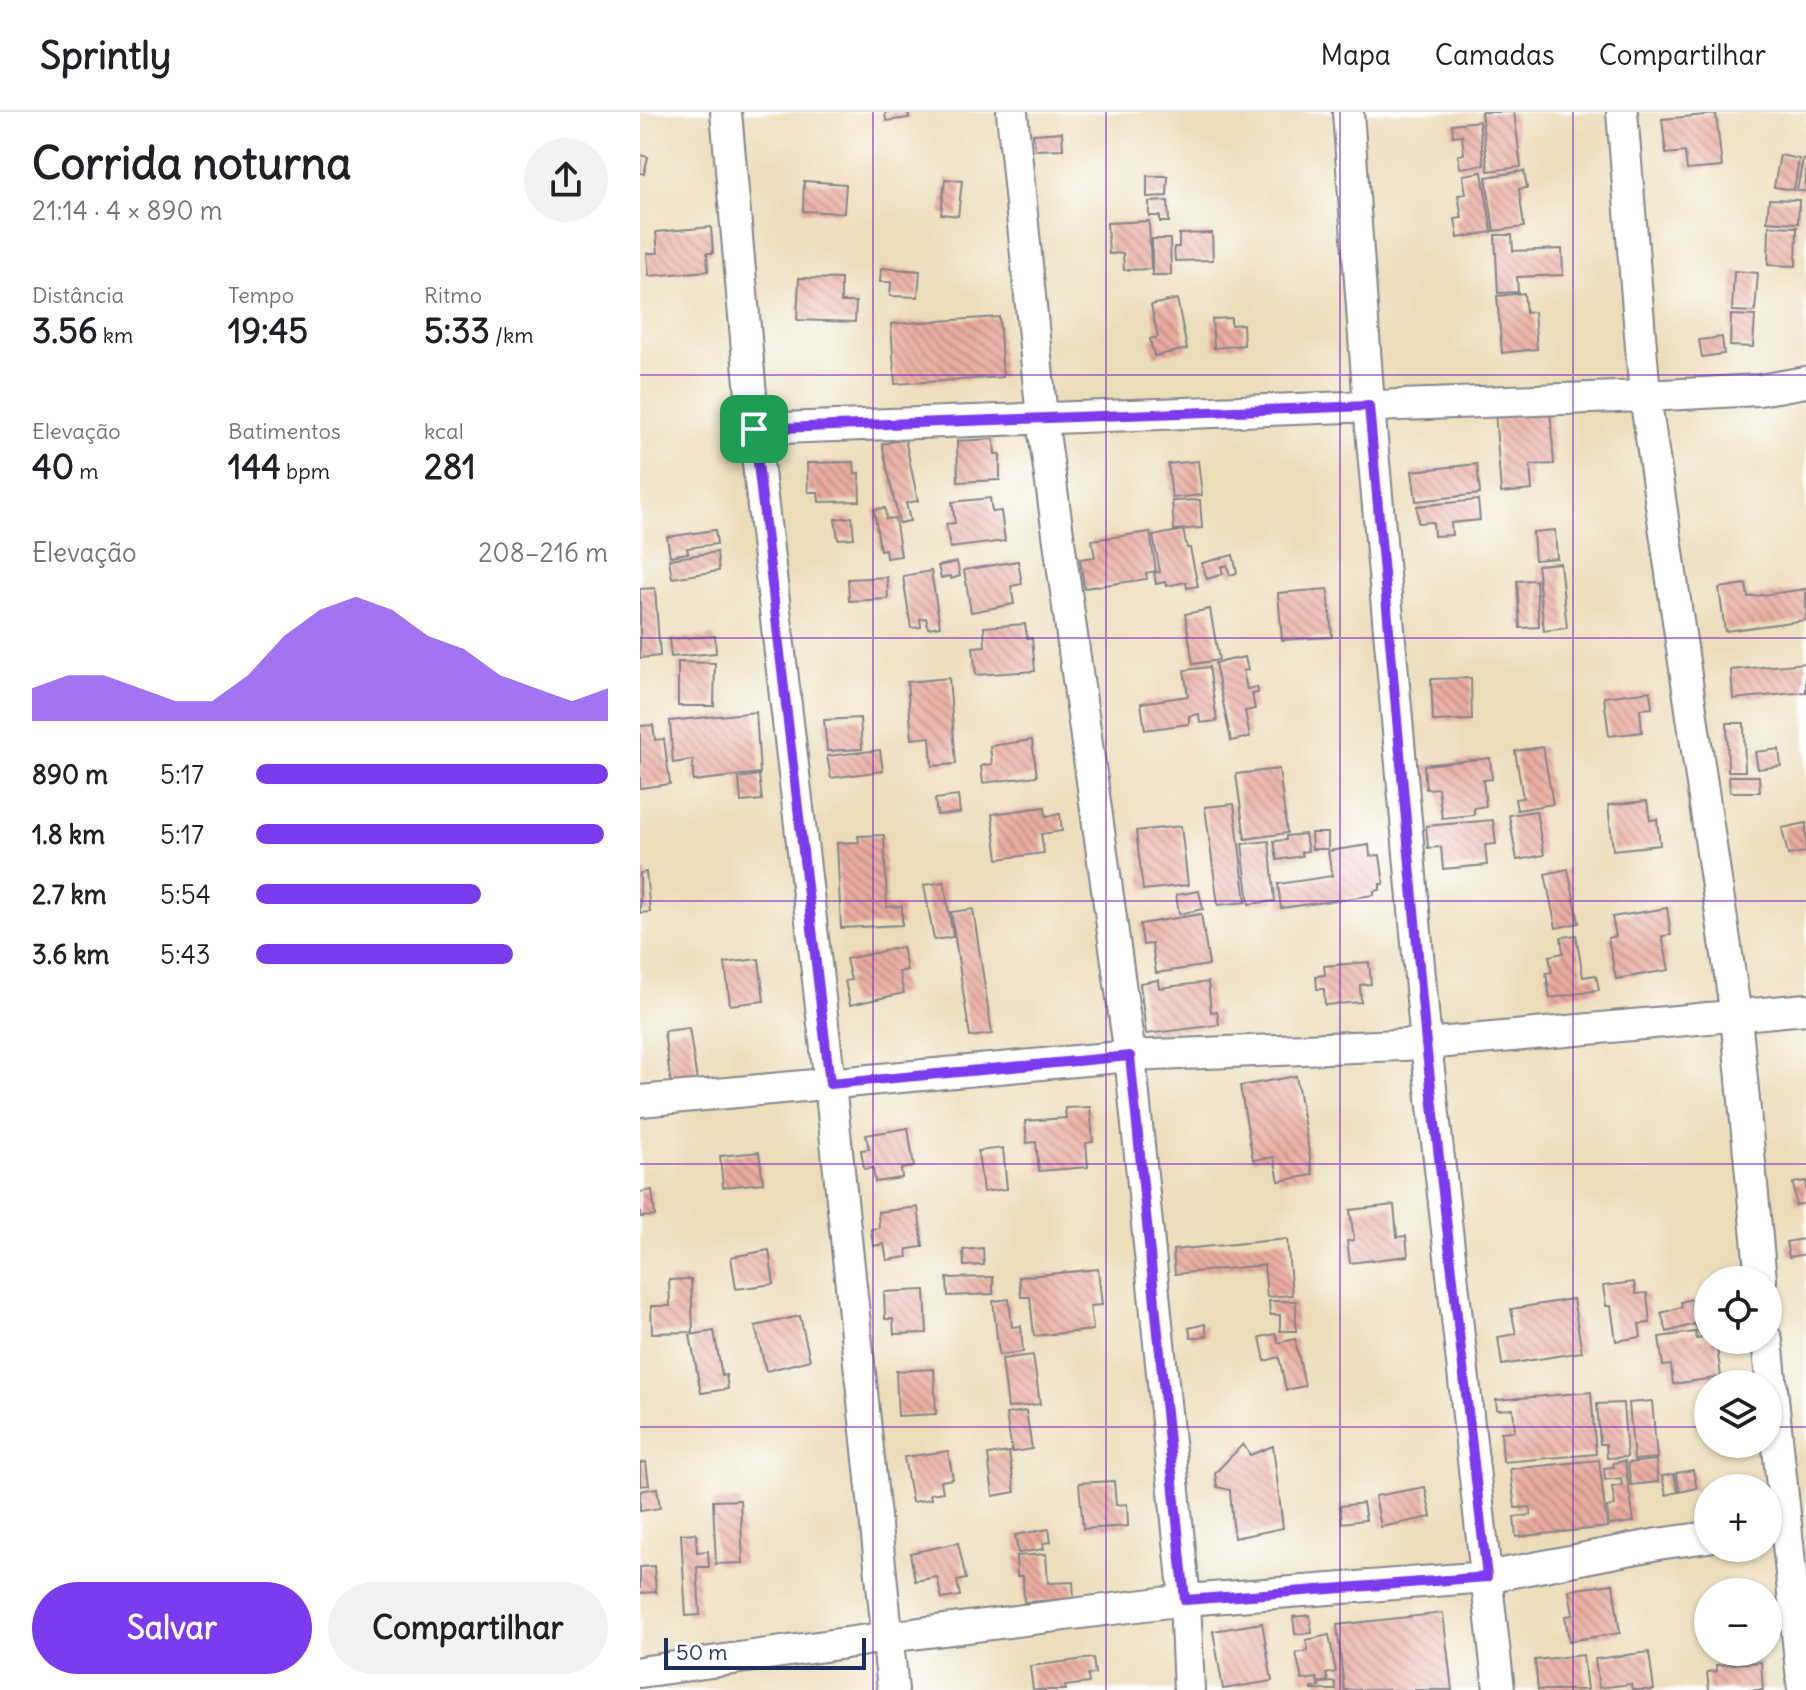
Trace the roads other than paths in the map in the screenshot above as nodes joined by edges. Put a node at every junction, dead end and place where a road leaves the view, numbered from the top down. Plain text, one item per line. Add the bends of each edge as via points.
1 (726, 112) edge
2 (1012, 112) edge
3 (1348, 112) edge
4 (1622, 112) edge
5 (1806, 382) edge
6 (1645, 396) junction
7 (1369, 406) junction
8 (1042, 418) junction
9 (754, 429) junction
10 (1806, 1009) edge
11 (1736, 1016) junction
12 (1426, 1044) junction
13 (1130, 1056) junction
14 (830, 1084) junction
15 (640, 1101) edge
16 (1760, 1266) edge
17 (1768, 1354) edge
18 (1786, 1525) edge
19 (1694, 1539) edge
20 (1487, 1577) junction
21 (1185, 1600) junction
22 (888, 1637) junction
23 (640, 1672) edge
24 (893, 1690) edge
25 (1189, 1690) edge
26 (1499, 1690) edge
27 (1803, 1690) edge

1 - 9 street
2 - 8 street
3 - 7 street
4 - 6 street
5 - 6 street
6 - 7 street
6 - 11 street
7 - 8 street
7 - 12 street
8 - 9 street
8 - 13 street
9 - 14 street
10 - 11 street
11 - 12 street
11 - 16 street
12 - 13 street
12 - 20 street
13 - 14 street
13 - 21 street
14 - 15 street
14 - 22 street
17 - 18 street
18 - 27 street
19 - 20 street
20 - 21 street
20 - 26 street
21 - 22 street
21 - 25 street
22 - 23 street
22 - 24 street

